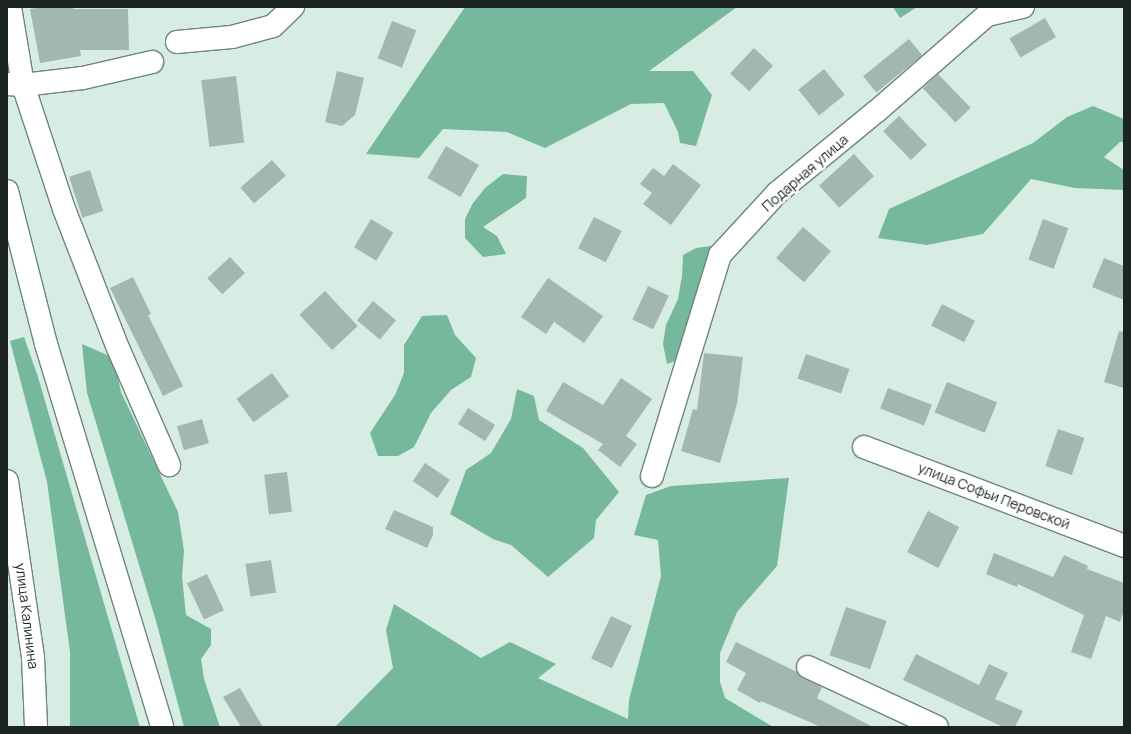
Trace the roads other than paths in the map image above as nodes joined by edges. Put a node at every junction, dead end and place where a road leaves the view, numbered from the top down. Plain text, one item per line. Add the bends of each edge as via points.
1 (10, 7) edge
2 (293, 7) edge
3 (1023, 7) edge
4 (176, 42) dead end
5 (152, 62) dead end
6 (15, 85) edge
7 (7, 191) edge
8 (864, 447) dead end
9 (169, 465) dead end
10 (652, 476) dead end
11 (7, 481) edge
12 (1124, 546) edge
13 (808, 667) dead end
14 (36, 727) edge
15 (162, 727) edge
16 (937, 727) edge

1 - 6 street
2 - 4 street via 273,26 232,37
3 - 10 street, Подарная улица via 987,15 877,111 777,193 720,255
5 - 6 street via 83,78
6 - 9 street via 118,348
7 - 15 street via 46,344
8 - 12 street, улица Софьи Перовской
11 - 14 street, улица Калинина via 33,657
13 - 16 street

